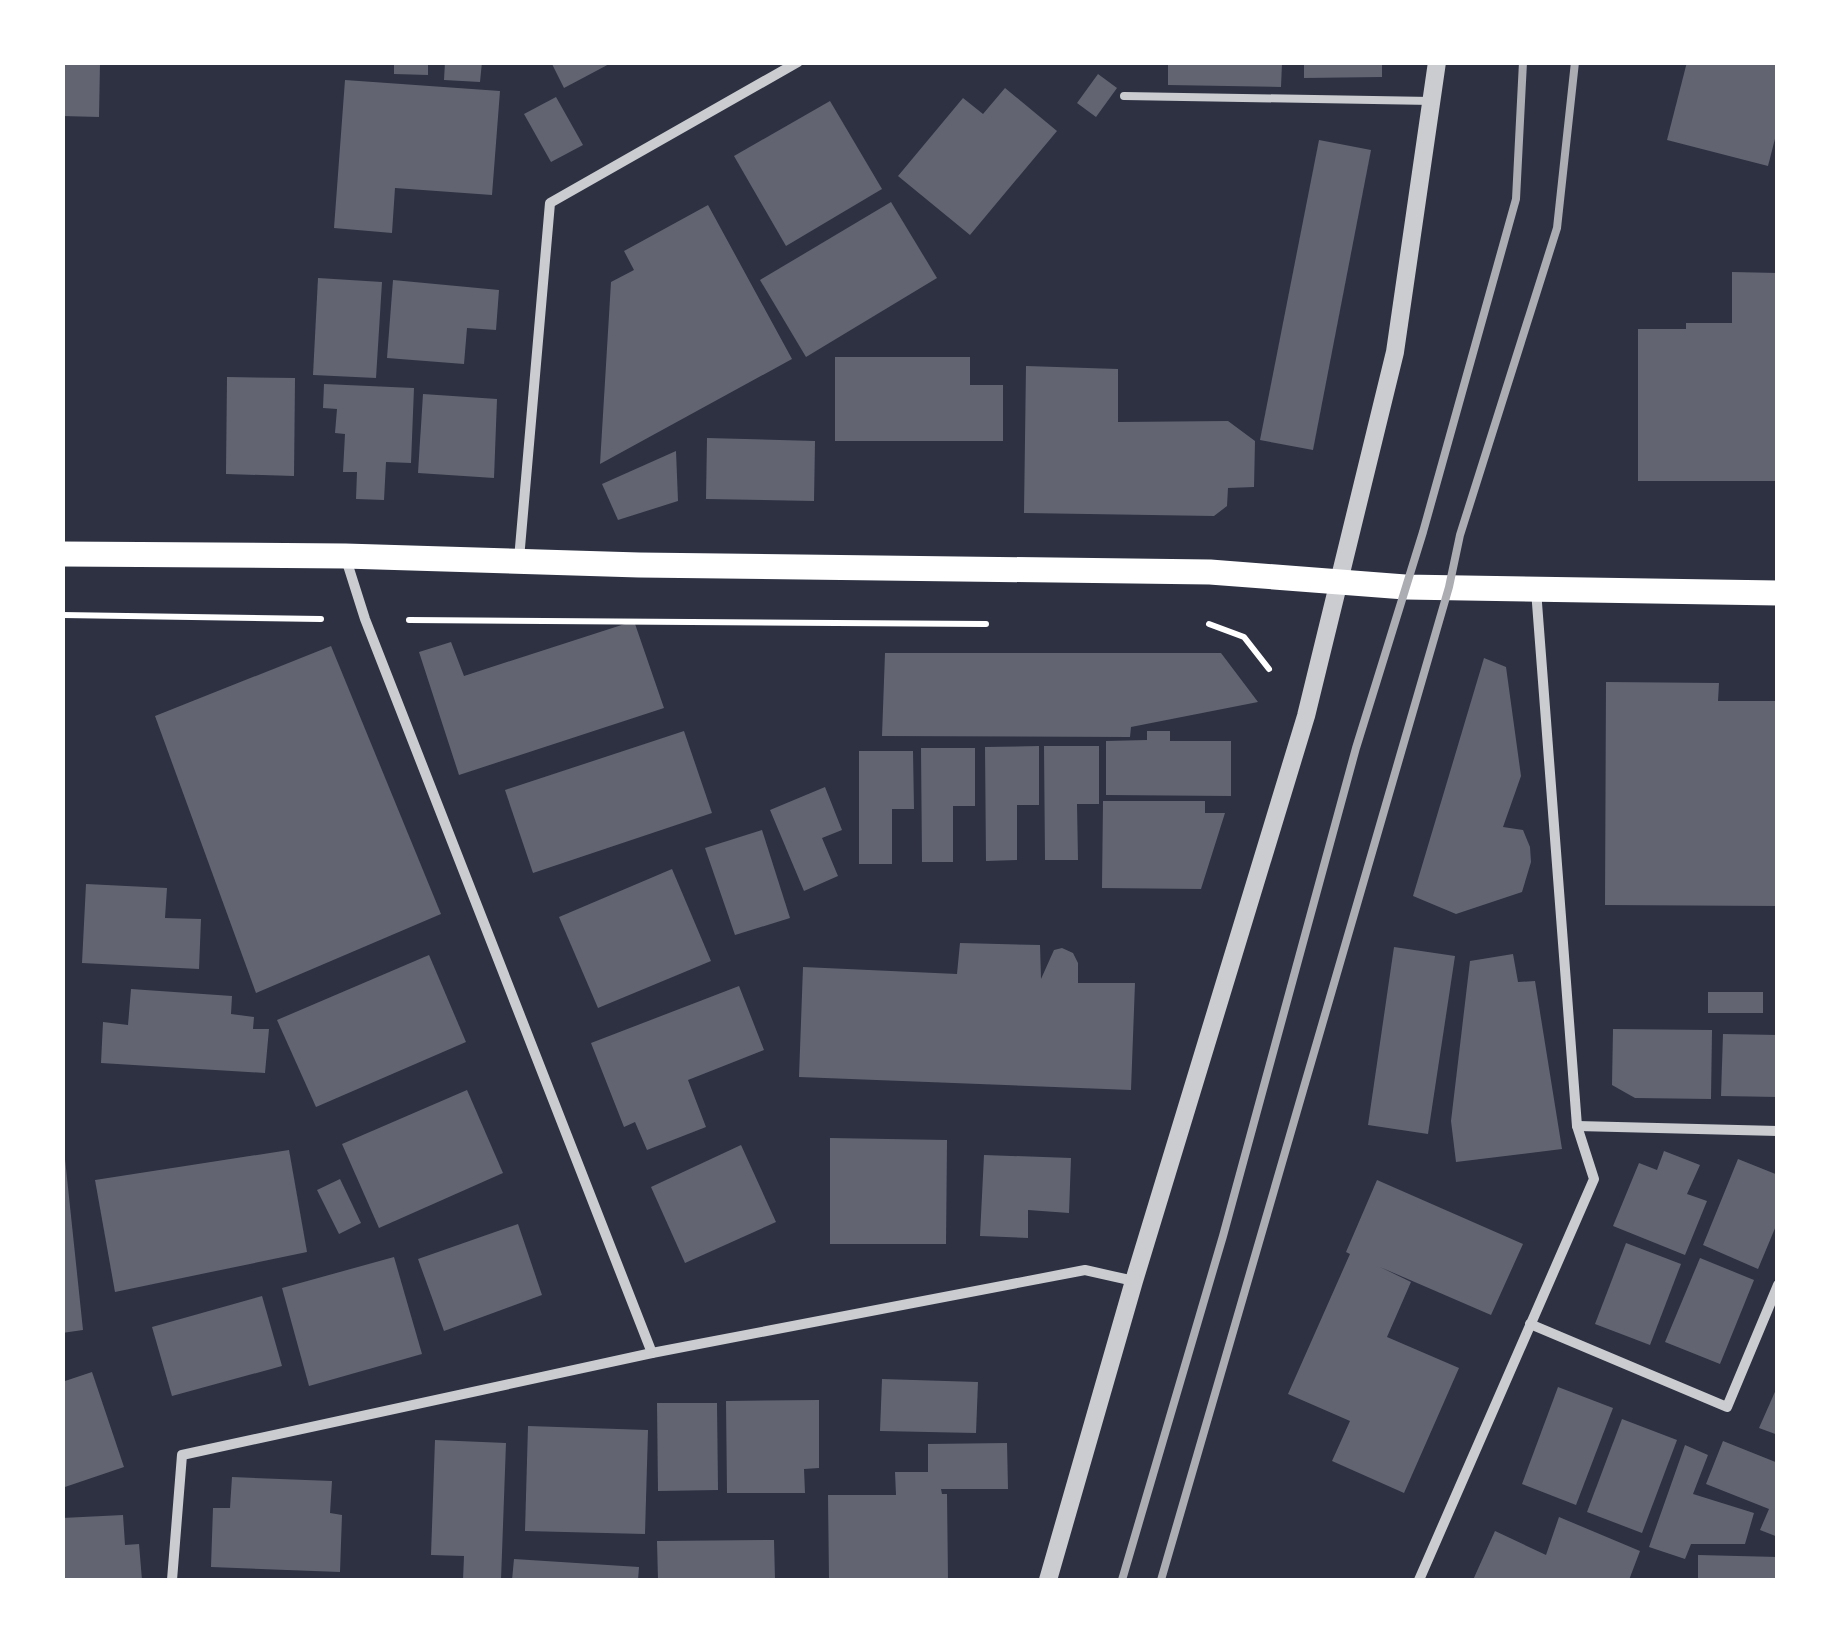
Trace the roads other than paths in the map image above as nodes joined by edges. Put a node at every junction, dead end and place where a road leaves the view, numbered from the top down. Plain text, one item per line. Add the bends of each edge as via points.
1 (798, 62) edge
2 (1436, 62) edge
3 (1124, 96) dead end
4 (1432, 100) junction
5 (62, 554) edge
6 (345, 556) junction
7 (518, 560) junction
8 (1338, 584) junction
9 (1536, 589) junction
10 (1778, 593) edge
11 (1577, 1126) junction
12 (1778, 1131) edge
13 (1134, 1281) junction
14 (1778, 1286) edge
15 (1530, 1324) junction
16 (652, 1353) junction
17 (172, 1580) edge
18 (1048, 1580) edge
19 (1419, 1580) edge

1 - 7 street via 550,203
2 - 4 street
3 - 4 lane
4 - 8 street via 1396,352
5 - 6 main road
6 - 7 main road
6 - 16 street
7 - 8 main road via 1210,572
8 - 9 main road
8 - 13 street via 1306,716
9 - 10 main road
9 - 11 street
11 - 12 street
11 - 15 street via 1594,1179
13 - 16 street via 1085,1270
13 - 18 street
14 - 15 street via 1727,1407
15 - 19 street
16 - 17 street via 182,1456

